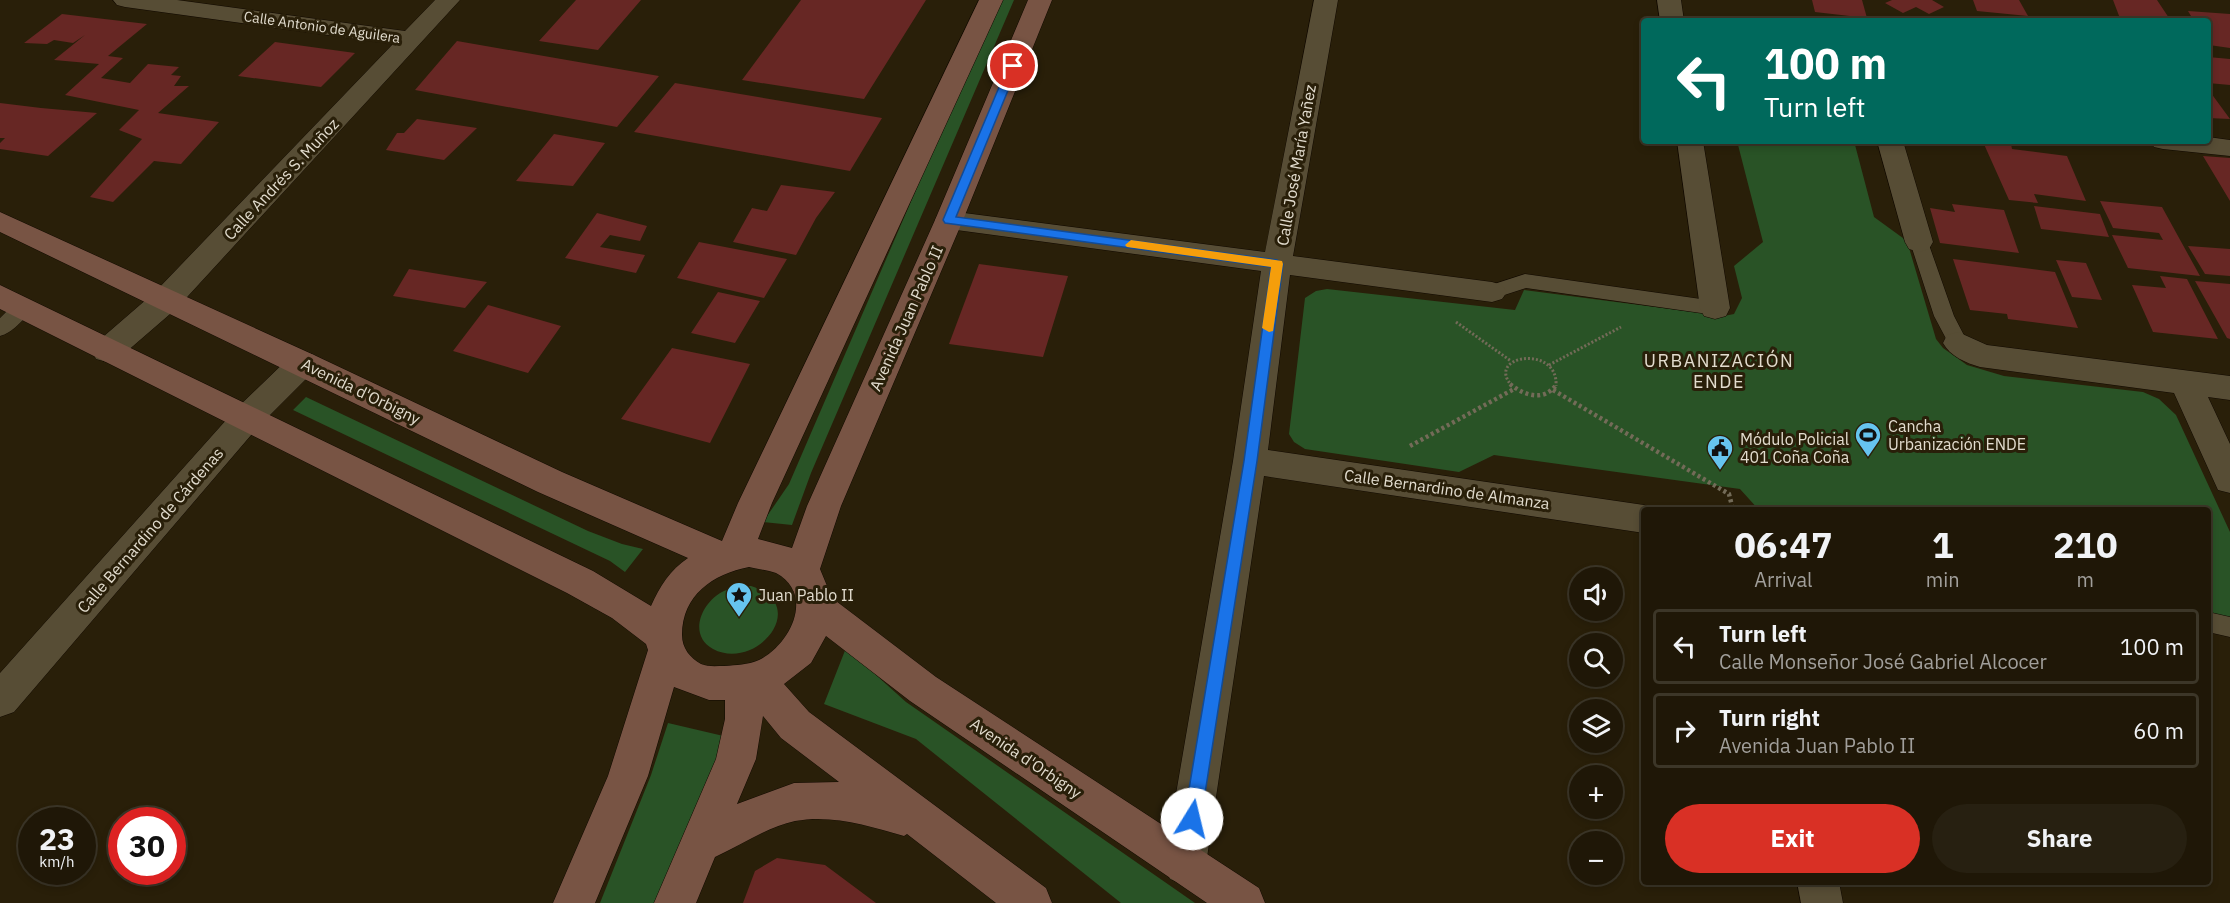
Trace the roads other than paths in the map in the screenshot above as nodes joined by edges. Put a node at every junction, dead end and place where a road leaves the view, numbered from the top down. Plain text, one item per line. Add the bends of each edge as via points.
1 (125, 0) edge
2 (448, 0) edge
3 (991, 0) edge
4 (1040, 0) edge
5 (1326, 0) edge
6 (1669, 0) edge
7 (191, 4) edge
8 (1672, 18) edge
9 (412, 39) junction
10 (1690, 144) edge
11 (1891, 144) edge
12 (2192, 144) edge
13 (2230, 148) edge
14 (949, 220) junction
15 (0, 221) edge
16 (1919, 242) joint
17 (1277, 264) junction
18 (1492, 292) joint
19 (166, 300) junction
20 (11, 302) edge
21 (1715, 308) joint
22 (0, 329) edge
23 (1958, 343) joint
24 (108, 351) junction
25 (303, 363) junction
26 (2185, 382) junction
27 (2230, 388) edge
28 (247, 418) junction
29 (1250, 461) junction
30 (2230, 480) edge
31 (1641, 519) edge
32 (729, 556) junction
33 (808, 588) junction
34 (2211, 623) edge
35 (2230, 627) edge
36 (664, 643) junction
37 (750, 682) junction
38 (0, 700) edge
39 (920, 820) junction
40 (700, 843) junction
41 (1185, 864) junction
42 (1819, 885) edge
43 (574, 903) edge
44 (675, 903) edge
45 (1031, 903) edge
46 (1244, 903) edge
47 (1822, 903) edge

1 - 7 street, Calle Antonio de Aguilera
2 - 9 street, Calle Andrés S. Muñoz
3 - 32 main road
4 - 14 main road, Avenida Juan Pablo II
5 - 17 street, Calle José María Yañez
6 - 8 street
7 - 9 street, Calle Antonio de Aguilera
9 - 19 street, Calle Andrés S. Muñoz
10 - 21 street
11 - 16 street
12 - 13 street
14 - 17 street
14 - 33 main road, Avenida Juan Pablo II via 824,506
15 - 19 main road, Avenida d'Orbigny
16 - 23 lane via 1944,316
17 - 18 street
17 - 29 street, Calle José María Yañez
18 - 21 lane via 1525,281
19 - 24 street, Calle Andrés S. Muñoz
19 - 25 main road, Avenida d'Orbigny
20 - 22 lane
20 - 24 main road
23 - 26 street via 1980,356
24 - 28 main road
25 - 28 street, Calle Bernardino de Cárdenas
25 - 32 main road, Avenida d'Orbigny via 550,482
26 - 27 street
26 - 30 street
28 - 36 main road via 580,582 626,607
28 - 38 street, Calle Bernardino de Cárdenas
29 - 31 street, Calle Bernardino de Almanza
29 - 41 street, Calle José María Yañez
32 - 33 main road via 749,552 779,556
32 - 36 main road via 698,570 678,589 665,612
33 - 37 main road via 814,621 810,635 789,663
33 - 41 main road, Avenida d'Orbigny via 923,689
34 - 35 lane
36 - 37 main road via 678,668 691,677 706,683
36 - 43 main road via 628,776
37 - 39 main road via 795,725
37 - 40 main road via 736,759
39 - 40 main road via 834,800 794,802
39 - 45 main road
40 - 44 main road
41 - 46 main road, Avenida d'Orbigny
42 - 47 street

